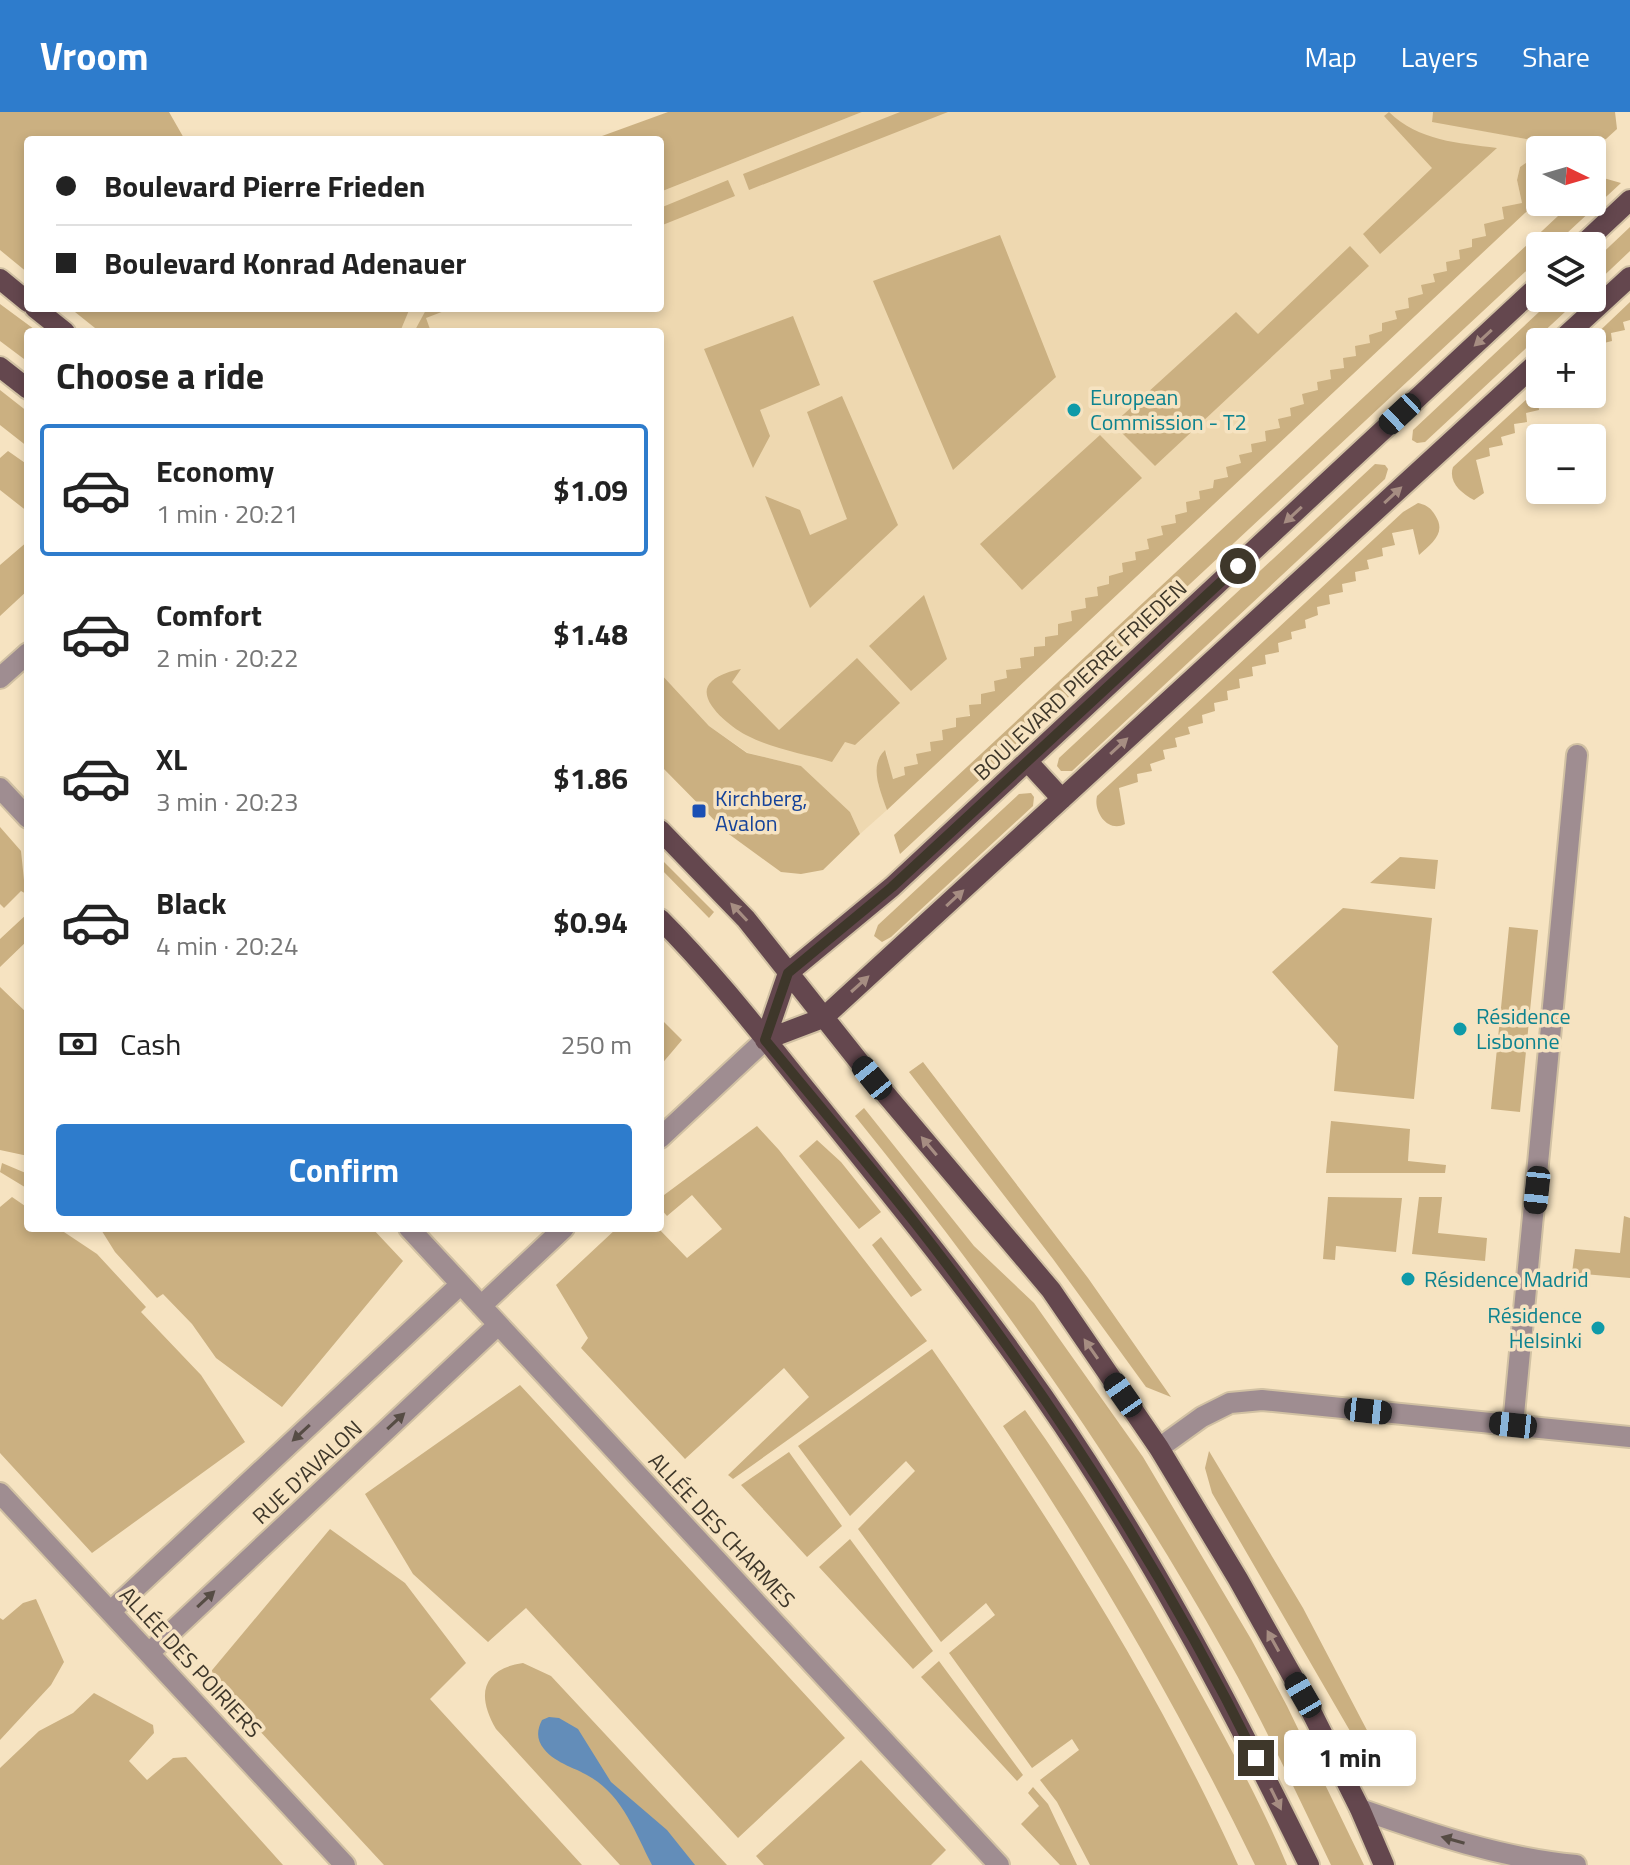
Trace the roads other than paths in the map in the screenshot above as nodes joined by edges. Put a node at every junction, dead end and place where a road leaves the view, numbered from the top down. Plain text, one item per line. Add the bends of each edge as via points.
1 (1630, 200) edge
2 (1596, 232) edge
3 (1630, 277) edge
4 (0, 279) edge
5 (1526, 297) edge
6 (24, 299) edge
7 (40, 312) edge
8 (60, 328) edge
9 (1574, 328) edge
10 (0, 367) edge
11 (1526, 373) edge
12 (24, 386) edge
13 (24, 657) edge
14 (0, 678) edge
15 (1577, 755) dead end
16 (1028, 762) junction
17 (0, 788) edge
18 (1062, 799) junction
19 (24, 814) edge
20 (664, 834) edge
21 (664, 923) edge
22 (788, 973) junction
23 (823, 1018) junction
24 (765, 1040) junction
25 (664, 1134) edge
26 (413, 1232) edge
27 (560, 1232) edge
28 (461, 1284) junction
29 (481, 1306) junction
30 (498, 1325) junction
31 (1513, 1425) junction
32 (1630, 1437) edge
33 (1159, 1448) junction
34 (0, 1493) edge
35 (111, 1611) junction
36 (149, 1653) junction
37 (1360, 1809) junction
38 (1525, 1863) edge
39 (345, 1865) edge
40 (999, 1865) edge
41 (1309, 1865) edge
42 (1384, 1865) edge
43 (1576, 1865) edge

1 - 2 main road
3 - 9 main road
4 - 6 main road
5 -> 16 main road, BOULEVARD PIERRE FRIEDEN
7 - 8 main road
10 - 12 main road
18 -> 11 main road
13 - 14 street
15 - 31 street
16 - 18 main road
16 - 22 main road, BOULEVARD PIERRE FRIEDEN via 892,887
17 - 19 street
23 -> 18 main road
22 -> 20 main road via 746,919
21 - 24 main road
22 - 23 main road
22 - 24 main road
23 - 24 main road
33 -> 23 main road via 1051,1290
24 - 25 street
24 -> 41 main road via 915,1223 1044,1397 1181,1618
26 - 28 street, ALLÉE DES CHARMES
27 - 29 street
28 - 29 street, ALLÉE DES CHARMES
28 -> 35 street, RUE D'AVALON
29 - 30 street, ALLÉE DES CHARMES
36 -> 30 street, RUE D'AVALON
30 - 40 street, ALLÉE DES CHARMES
31 - 32 street
31 - 33 street via 1262,1400 1230,1403
37 -> 33 main road via 1303,1695
34 - 35 street, ALLÉE DES POIRIERS
35 - 36 street, ALLÉE DES POIRIERS
36 - 39 street, ALLÉE DES POIRIERS
38 -> 37 street
37 - 42 main road
38 - 43 street

